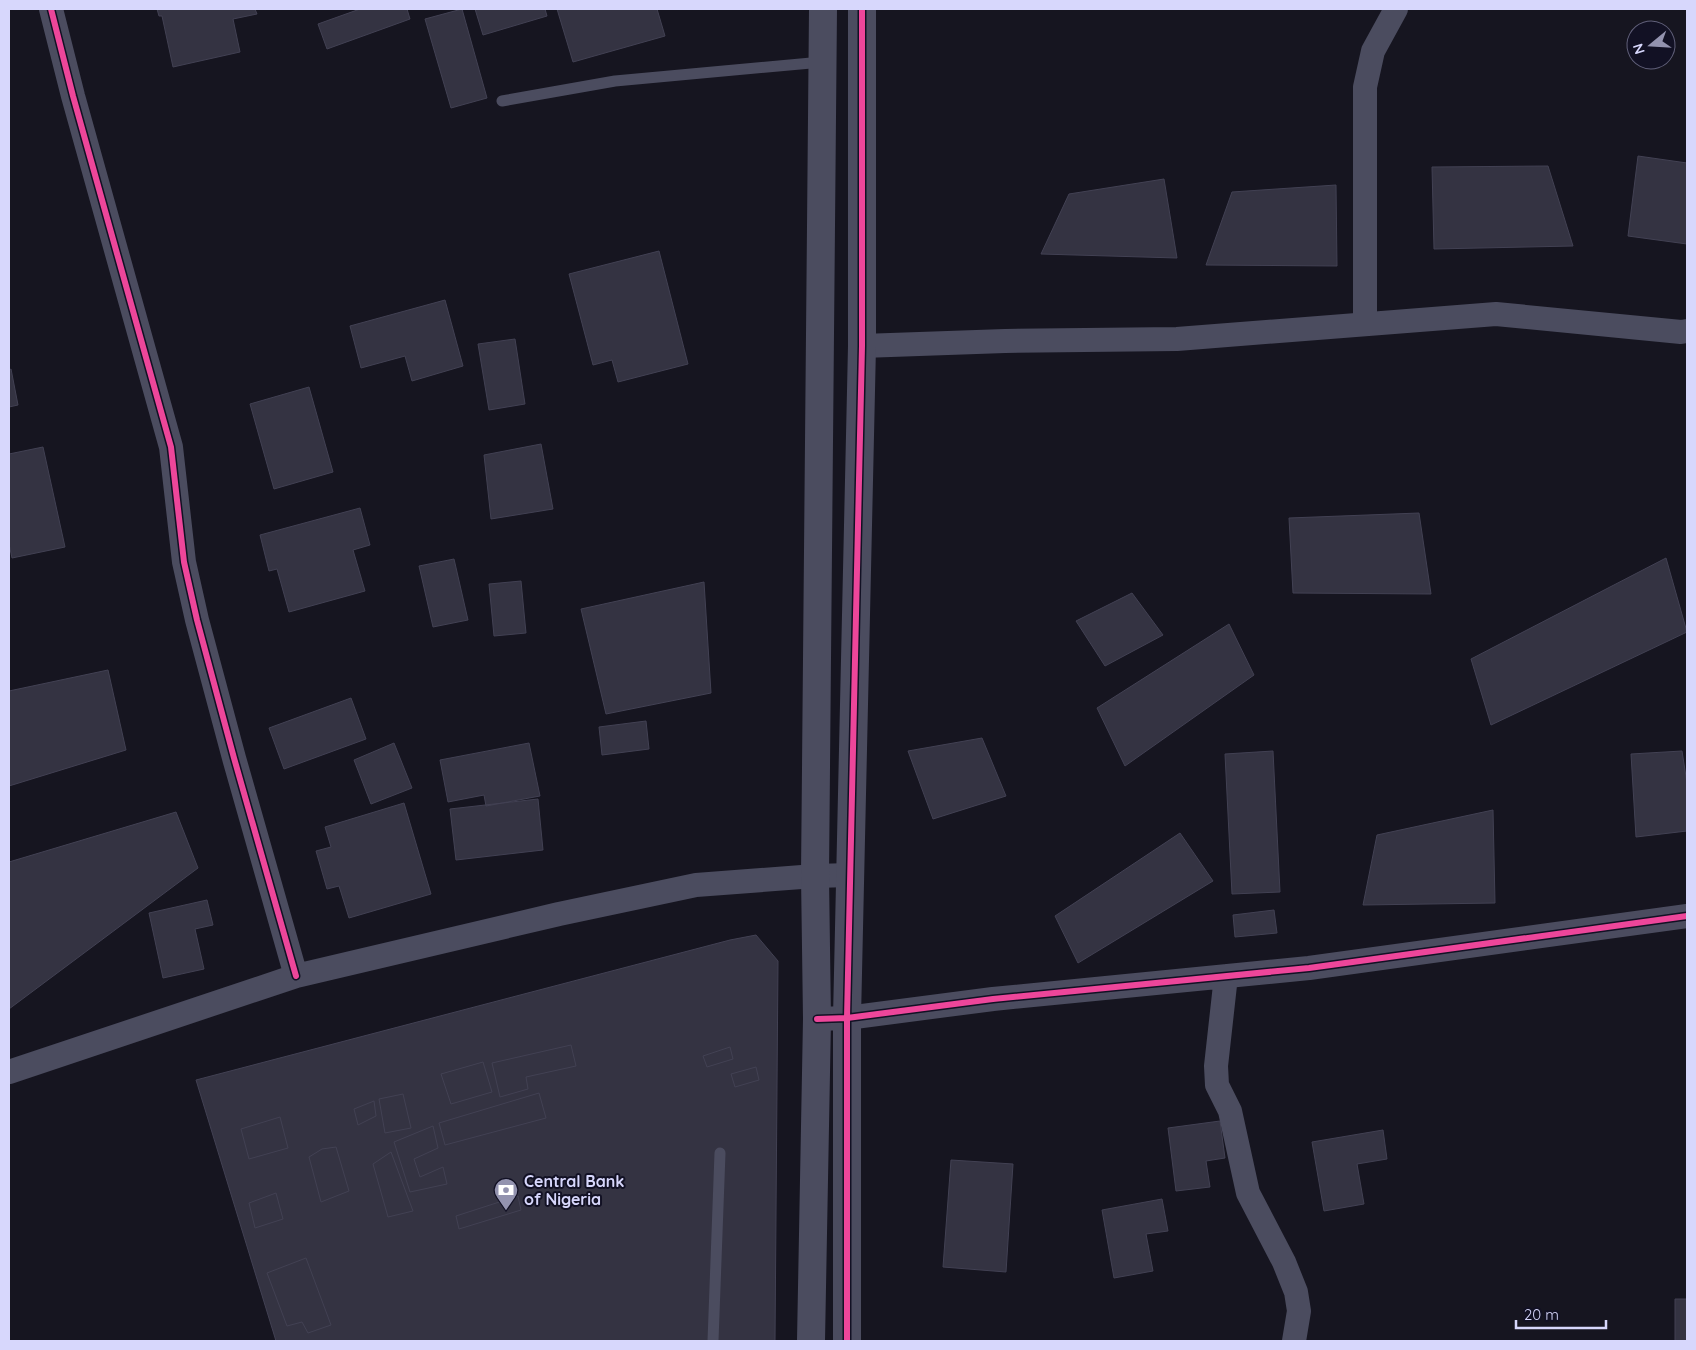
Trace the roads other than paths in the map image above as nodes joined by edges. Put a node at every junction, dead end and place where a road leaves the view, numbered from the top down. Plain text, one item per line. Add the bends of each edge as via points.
1 (51, 9) edge
2 (823, 9) edge
3 (862, 9) edge
4 (1396, 9) edge
5 (822, 62) junction
6 (502, 101) dead end
7 (1366, 324) junction
8 (1687, 331) edge
9 (862, 346) junction
10 (850, 875) junction
11 (815, 876) junction
12 (1687, 916) edge
13 (296, 976) junction
14 (1226, 976) junction
15 (847, 1018) junction
16 (817, 1019) junction
17 (9, 1072) edge
18 (720, 1153) dead end
19 (713, 1341) edge
20 (811, 1341) edge
21 (846, 1341) edge
22 (1294, 1341) edge

1 - 13 street via 171,447 184,562 234,758
2 - 5 street
3 - 9 street
4 - 7 street via 1373,51 1365,87
5 - 6 lane via 615,81
5 - 11 street
7 - 8 street via 1496,314
7 - 9 street via 1177,339
9 - 10 street
10 - 11 street
10 - 15 street
11 - 13 street via 696,885
11 - 16 street
12 - 14 street via 1309,968
13 - 17 street
14 - 15 street via 993,999
14 - 22 street via 1216,1066 1217,1085 1230,1111 1248,1193 1296,1292 1299,1311
15 - 16 street
15 - 21 street
16 - 20 street
18 - 19 lane

